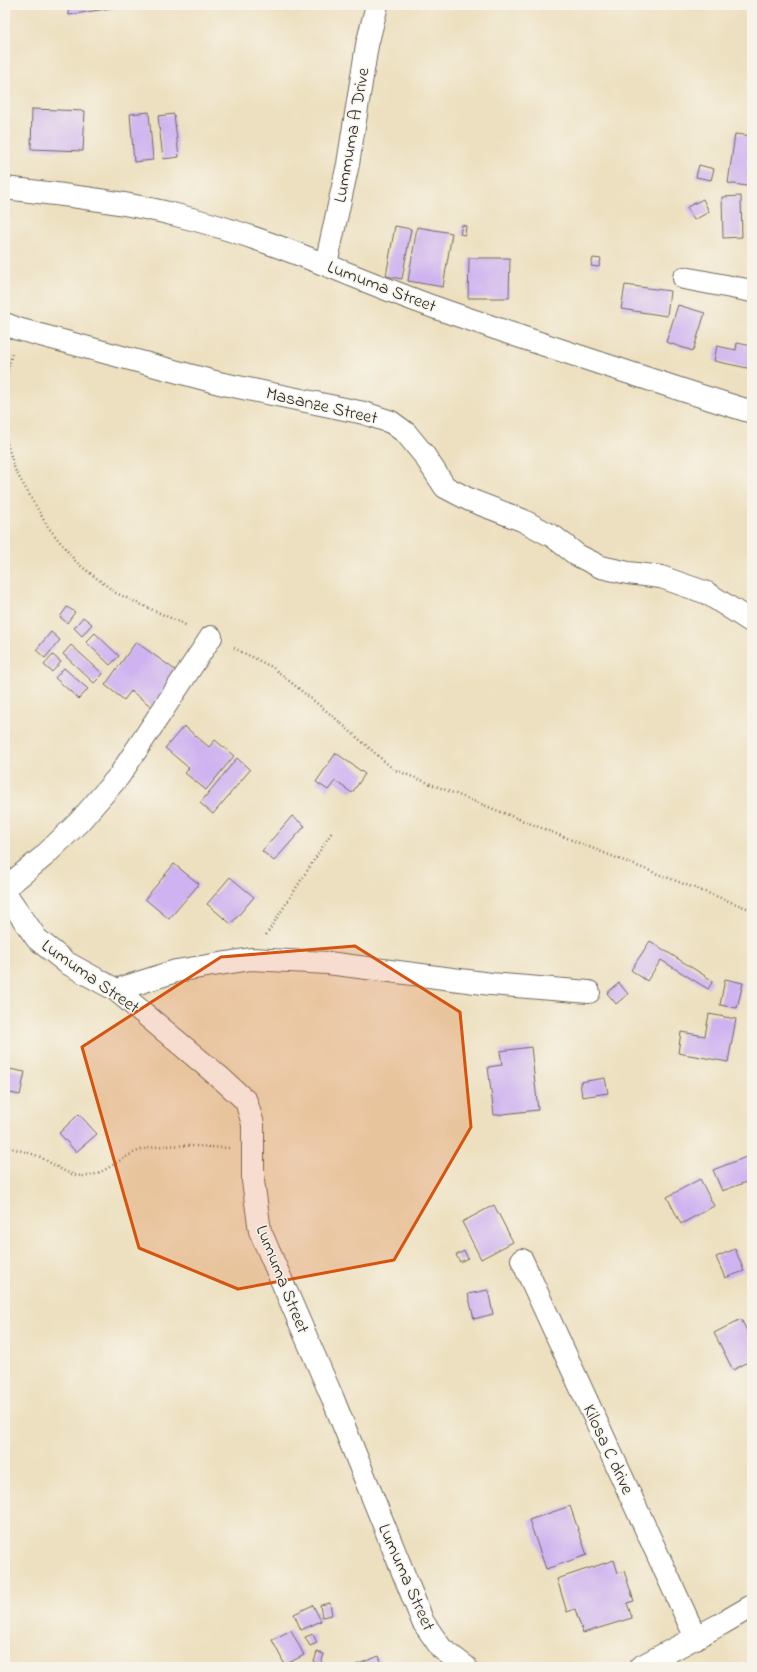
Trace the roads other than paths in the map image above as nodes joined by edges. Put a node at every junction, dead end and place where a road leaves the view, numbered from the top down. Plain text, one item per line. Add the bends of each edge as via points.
1 (377, 5) edge
2 (5, 188) edge
3 (326, 264) junction
4 (684, 278) dead end
5 (752, 291) edge
6 (11, 327) edge
7 (752, 412) edge
8 (752, 622) edge
9 (211, 637) road end
10 (5, 888) edge
11 (5, 893) edge
12 (116, 990) junction
13 (589, 992) dead end
14 (522, 1260) dead end
15 (752, 1606) edge
16 (696, 1638) junction
17 (466, 1667) edge
18 (640, 1667) edge

1 - 3 street, Lummuma A Drive via 367,45 348,164
2 - 3 street, Lumuma Street via 130,205 180,216 262,240
3 - 7 street, Lumuma Street via 420,302 652,381
4 - 5 street
6 - 8 street, Masanze Street via 219,383 364,413 391,422 406,433 445,487 470,500 522,520 601,567 661,577 707,593
9 - 10 street via 119,776 44,857
11 - 12 street, Lumuma Street via 37,939 67,963
12 - 13 street via 176,971 251,959 328,963 492,984
12 - 17 street, Lumuma Street via 246,1101 253,1124 253,1181 260,1231 333,1399 423,1622 441,1648
14 - 16 street, Kilosa C drive
15 - 16 street
16 - 18 street

